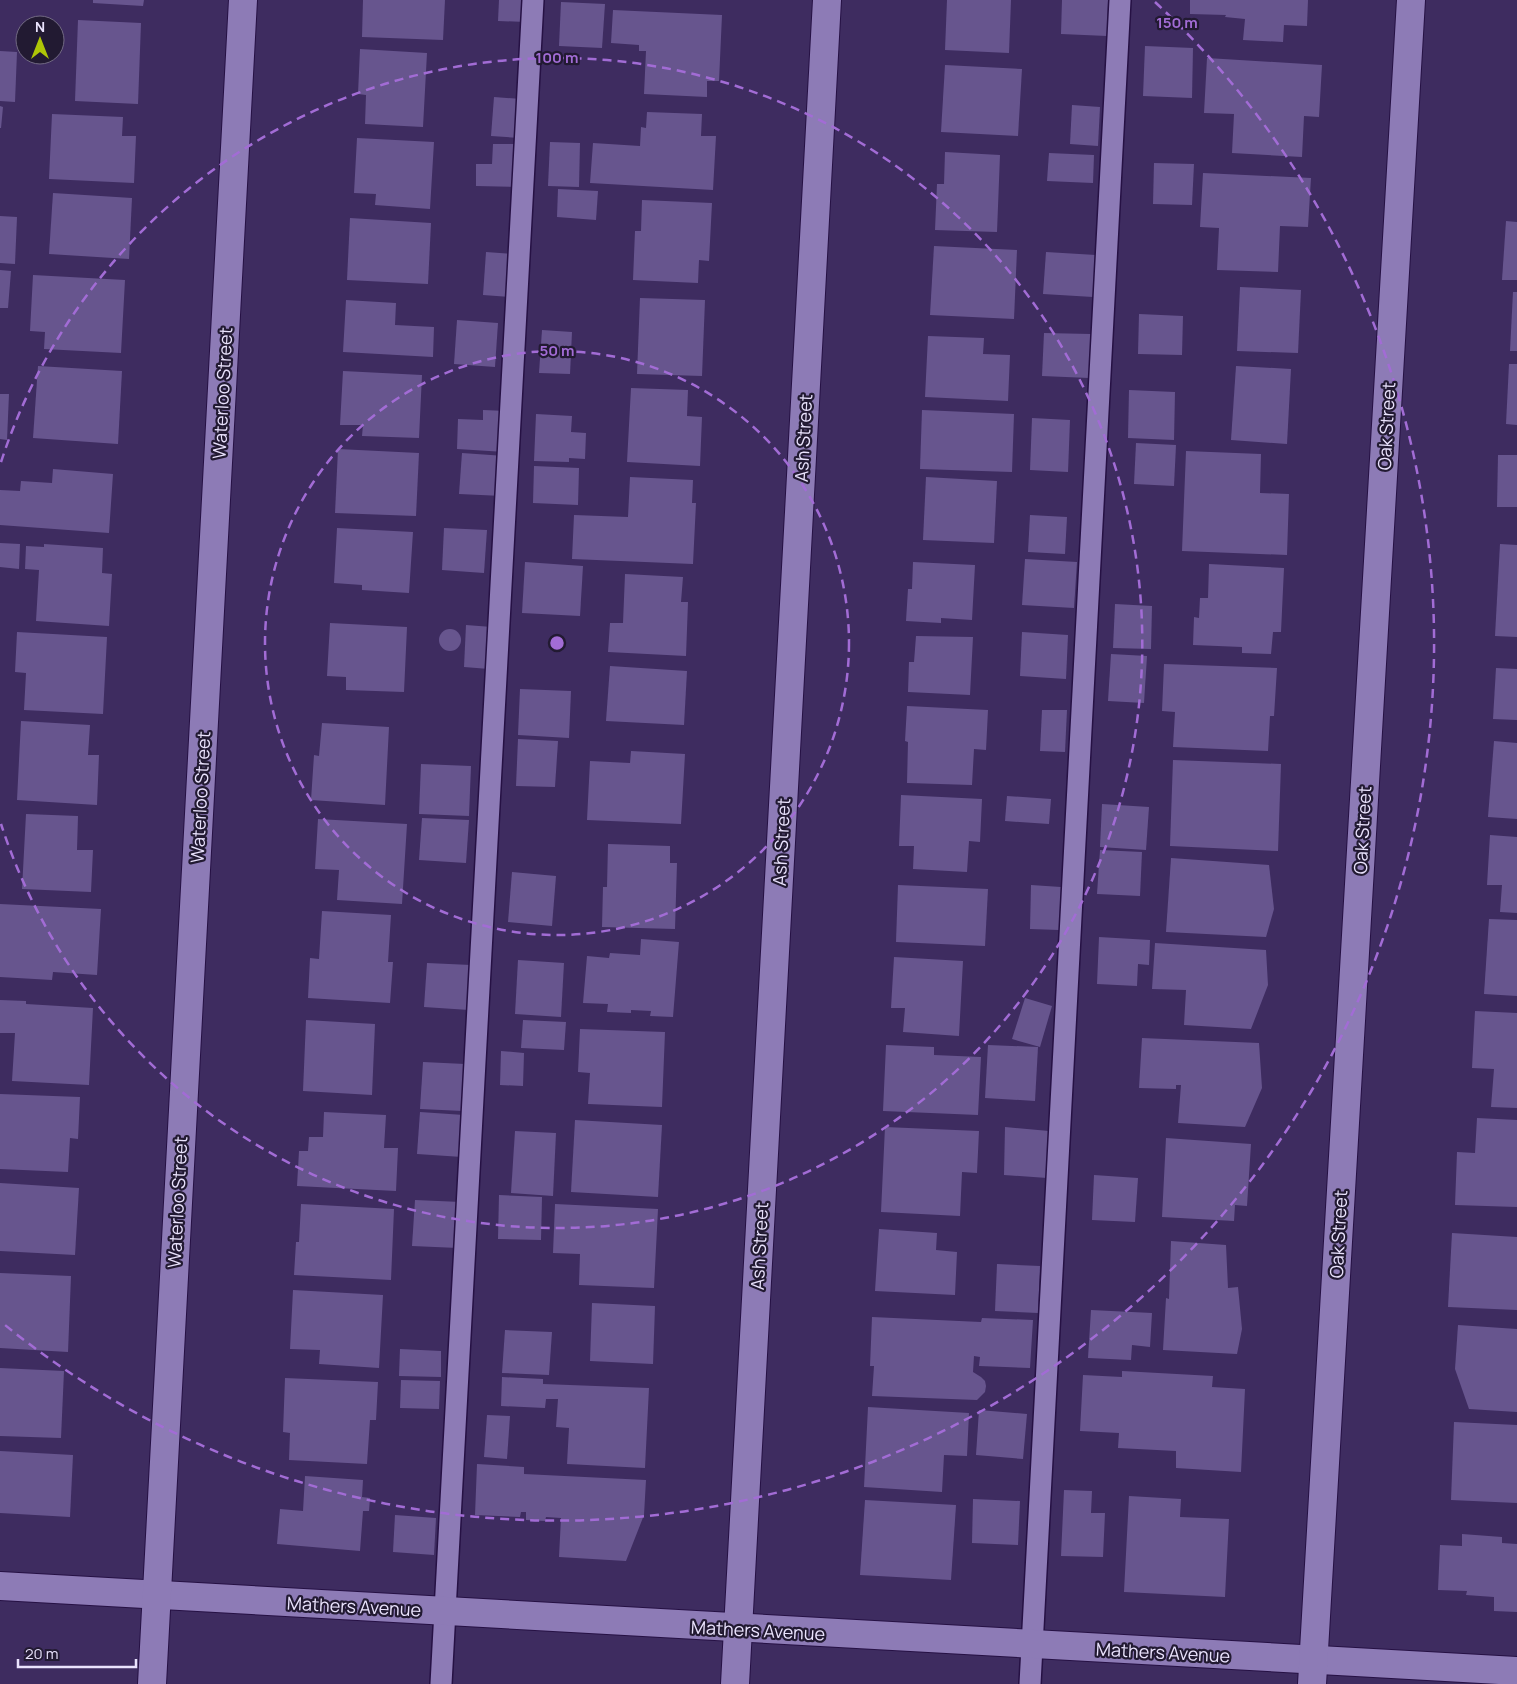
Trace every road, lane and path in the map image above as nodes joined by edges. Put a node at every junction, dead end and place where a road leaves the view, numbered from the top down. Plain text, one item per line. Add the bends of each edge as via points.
1 (243, 0) edge
2 (533, 0) edge
3 (827, 0) edge
4 (1120, 0) edge
5 (1411, 0) edge
6 (0, 1586) edge
7 (156, 1595) junction
8 (445, 1612) junction
9 (738, 1628) junction
10 (1032, 1645) junction
11 (1517, 1671) edge
12 (1313, 1672) edge
13 (152, 1684) edge
14 (441, 1684) edge
15 (735, 1684) edge
16 (1030, 1684) edge

1 - 7 street, Waterloo Street
2 - 8 lane
3 - 9 street, Ash Street
4 - 10 lane
5 - 12 street, Oak Street
6 - 7 street, Mathers Avenue
7 - 8 street, Mathers Avenue
7 - 13 street, Waterloo Street
8 - 9 street, Mathers Avenue
8 - 14 lane
9 - 10 street, Mathers Avenue
9 - 15 street, Ash Street
10 - 12 street, Mathers Avenue
10 - 16 lane
11 - 12 street, Mathers Avenue

